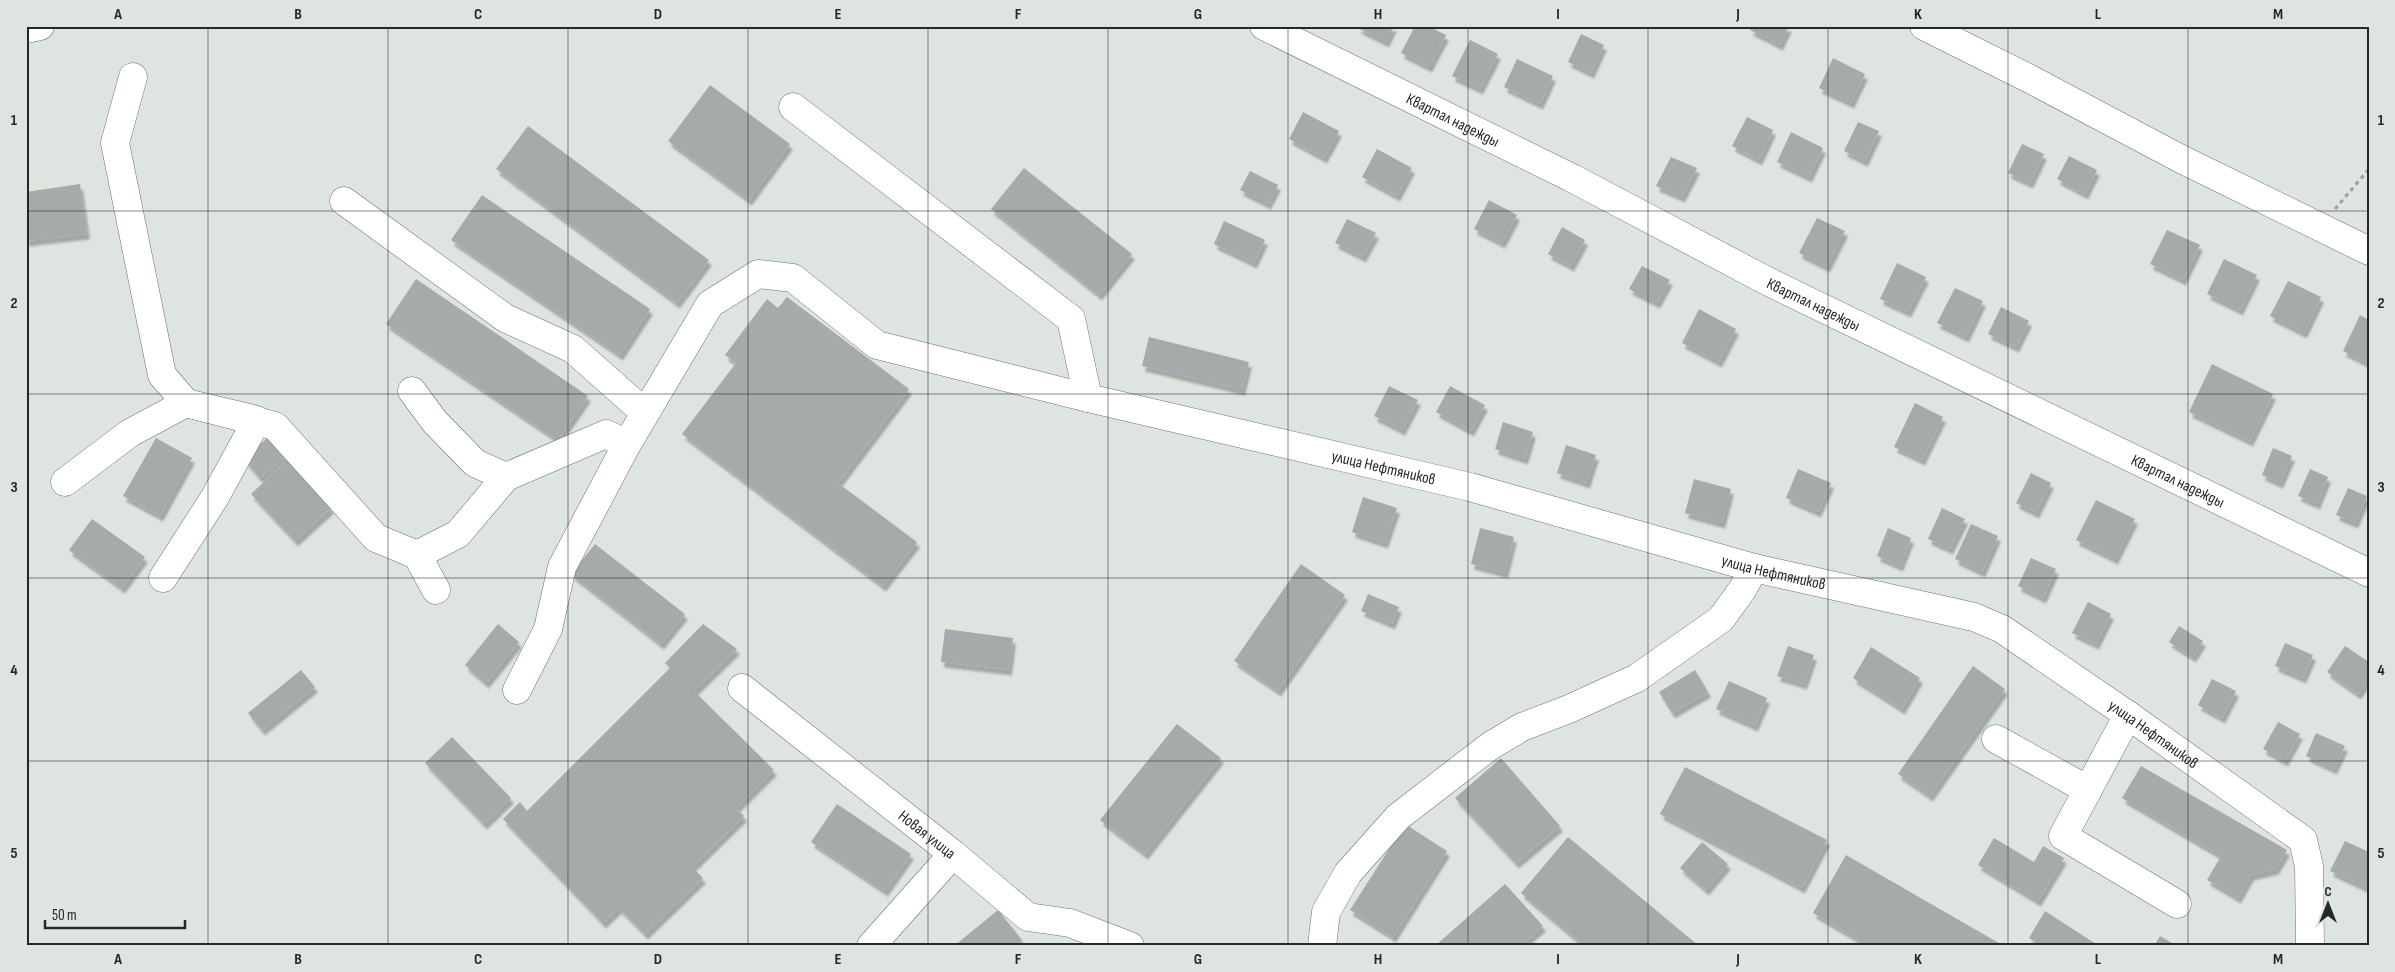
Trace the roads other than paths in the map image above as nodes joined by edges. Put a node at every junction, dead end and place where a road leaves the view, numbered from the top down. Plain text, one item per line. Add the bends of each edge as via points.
1 (40, 26) edge
2 (1264, 26) edge
3 (1924, 26) edge
4 (26, 29) edge
5 (133, 77) dead end
6 (793, 107) dead end
7 (344, 201) dead end
8 (2369, 251) edge
9 (412, 391) dead end
10 (1088, 398) junction
11 (186, 403) junction
12 (644, 412) junction
13 (257, 420) junction
14 (627, 444) junction
15 (506, 477) junction
16 (65, 482) dead end
17 (417, 555) junction
18 (1754, 568) junction
19 (2369, 573) edge
20 (163, 578) dead end
21 (436, 590) dead end
22 (742, 688) dead end
23 (518, 690) dead end
24 (2128, 715) junction
25 (1996, 739) dead end
26 (2088, 790) junction
27 (953, 854) junction
28 (2177, 904) dead end
29 (871, 946) edge
30 (1130, 946) edge
31 (1322, 946) edge
32 (2310, 946) edge

1 - 4 street
2 - 19 street, Квартал надежды via 1572,178 1772,283
3 - 8 street
5 - 11 street via 116,143 162,375
6 - 10 street via 1071,320
7 - 12 street via 505,318 573,348
9 - 15 street via 435,422 475,463
10 - 12 street, улица Нефтяников via 877,345 792,278 758,274 710,304
10 - 18 street, улица Нефтяников via 1470,487
11 - 13 street
11 - 16 street via 130,433
12 - 14 street, улица Нефтяников
13 - 17 street via 275,426 376,538
13 - 20 street via 215,497
14 - 15 street via 606,434
14 - 23 street, улица Нефтяников via 562,567 548,629
15 - 17 street via 458,534
17 - 21 street
18 - 24 street, улица Нефтяников via 1974,617 2002,630
18 - 31 street via 1721,619 1637,678 1522,727 1490,746 1398,817 1348,873 1326,912
22 - 27 street, Новая улица
24 - 26 street
24 - 32 street, улица Нефтяников via 2303,840 2309,866
25 - 26 street
26 - 28 street via 2063,836
27 - 29 street
27 - 30 street, Новая улица via 1028,917 1070,923

